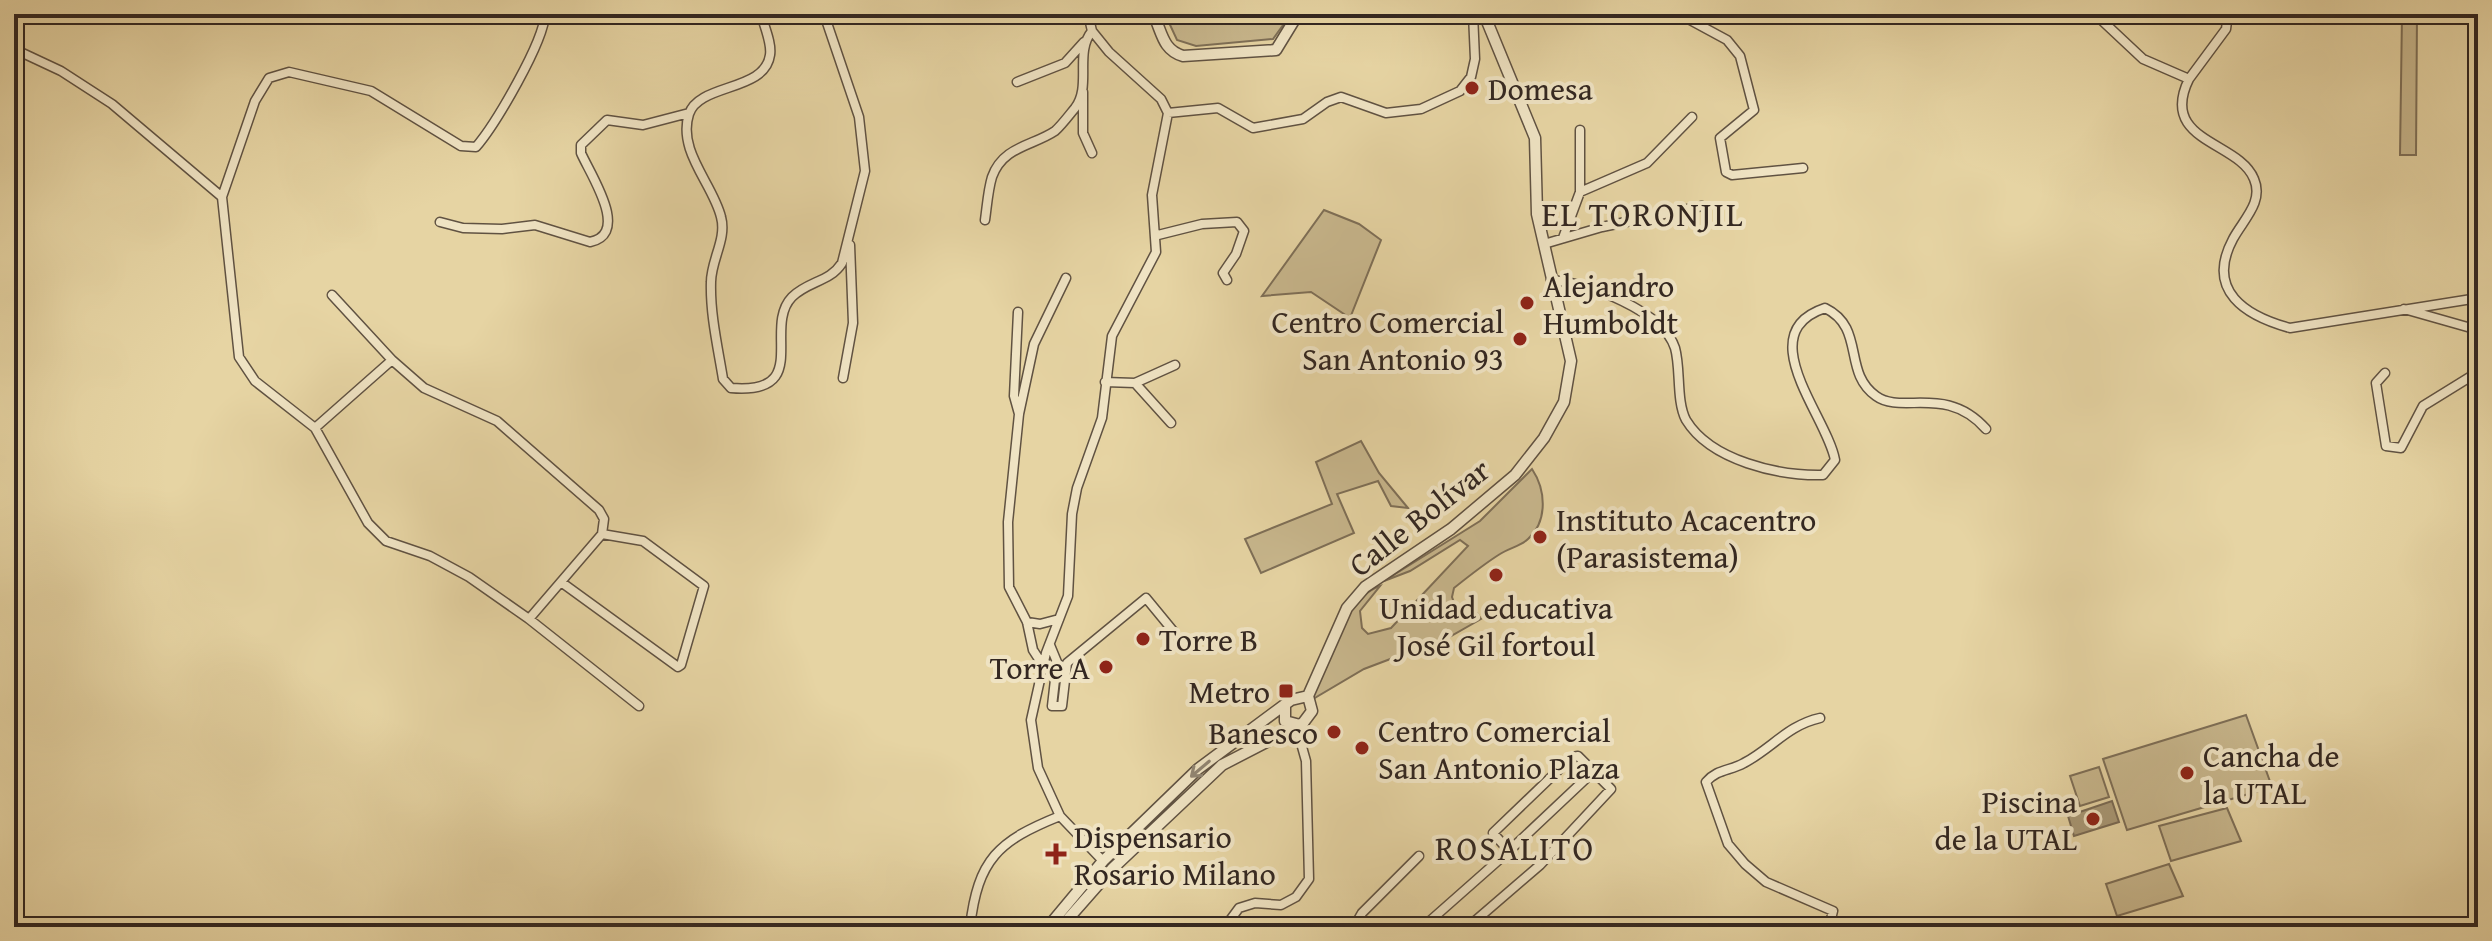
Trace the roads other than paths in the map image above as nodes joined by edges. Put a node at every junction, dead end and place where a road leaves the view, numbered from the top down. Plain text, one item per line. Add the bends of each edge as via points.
1 (545, 14) edge
2 (761, 14) edge
3 (824, 14) edge
4 (1088, 14) edge
5 (1153, 14) edge
6 (1298, 14) edge
7 (1431, 14) edge
8 (1449, 14) edge
9 (1473, 14) edge
10 (1484, 14) edge
11 (1679, 14) edge
12 (2095, 14) edge
13 (2228, 14) edge
14 (1090, 34) junction
15 (14, 49) edge
16 (2189, 79) junction
17 (1017, 82) dead end
18 (1083, 89) junction
19 (689, 113) junction
20 (1168, 113) junction
21 (1692, 117) dead end
22 (1580, 130) dead end
23 (1092, 153) dead end
24 (1803, 168) dead end
25 (1580, 192) junction
26 (222, 197) junction
27 (1702, 206) dead end
28 (985, 220) dead end
29 (440, 222) dead end
30 (1158, 235) junction
31 (1563, 238) junction
32 (850, 240) junction
33 (1544, 244) junction
34 (1066, 278) dead end
35 (1227, 280) dead end
36 (1551, 280) junction
37 (332, 295) dead end
38 (2478, 298) edge
39 (2400, 308) junction
40 (1018, 312) dead end
41 (2478, 330) edge
42 (392, 360) junction
43 (1175, 365) dead end
44 (2478, 372) edge
45 (2385, 373) dead end
46 (843, 378) dead end
47 (1105, 382) junction
48 (1135, 383) junction
49 (1019, 414) junction
50 (1171, 423) dead end
51 (315, 428) junction
52 (1986, 429) dead end
53 (602, 534) junction
54 (561, 582) junction
55 (529, 619) junction
56 (1059, 619) junction
57 (1027, 622) junction
58 (1174, 632) dead end
59 (1050, 645) junction
60 (1044, 667) junction
61 (1308, 696) junction
62 (1285, 705) junction
63 (639, 706) dead end
64 (1820, 718) dead end
65 (1300, 726) junction
66 (1594, 771) junction
67 (1060, 816) junction
68 (1509, 851) junction
69 (1419, 856) dead end
70 (1103, 861) junction
71 (970, 927) edge
72 (1048, 927) edge
73 (1061, 927) edge
74 (1225, 927) edge
75 (1354, 927) edge
76 (1423, 927) edge
77 (1468, 927) edge
78 (1829, 927) edge

1 - 26 street via 541,36 476,147 461,146 384,95 289,72 269,78 255,101
2 - 19 street via 771,53 768,62 751,78 697,103
3 - 32 street via 859,117 865,171
4 - 14 street
5 - 6 street via 1164,42 1183,56 1276,50
7 - 8 street
9 - 20 street via 1471,77 1460,91 1421,109 1386,113 1341,97 1303,119 1253,128 1218,108
10 - 33 street, Calle Bolívar via 1535,138 1537,214
11 - 24 street via 1727,40 1740,56 1754,110 1720,138 1726,172
12 - 16 street via 2143,59
13 - 16 street via 2226,29
14 - 17 street via 1065,63
14 - 18 street via 1083,55
14 - 20 street via 1161,99
15 - 26 street via 112,104
16 - 39 street via 2182,104 2185,116 2203,141 2244,163 2258,192 2225,257 2228,290 2241,308 2290,328
18 - 23 street via 1083,133
18 - 28 street via 1056,130 1030,140 1001,162 992,176
19 - 29 street via 643,125 607,120 581,145 609,214 599,241 535,225 463,228
19 - 32 street via 694,164 724,228 710,282 723,379 731,388 754,390 776,374 792,297 834,276
20 - 30 street via 1152,195
21 - 25 street via 1647,163
22 - 25 street
25 - 31 street
26 - 51 street via 239,357 255,381
27 - 31 street
30 - 35 street via 1237,222 1244,231 1223,273
30 - 47 street via 1137,294 1112,336
31 - 33 street
32 - 46 street via 853,323
33 - 36 street, Calle Bolívar
34 - 49 street via 1034,344
36 - 52 street via 1583,287 1658,321 1674,346 1684,417 1700,438 1725,454 1796,476 1823,475 1835,460 1794,361 1794,335 1810,313 1825,308 1841,316 1850,332 1858,375 1872,393 1883,401 1949,404
36 - 61 street, Calle Bolívar via 1571,361 1557,418 1505,484 1451,529 1365,587 1347,608
37 - 42 street
38 - 39 street
39 - 41 street
40 - 49 street via 1014,396
42 - 51 street
42 - 53 street via 424,388 497,421 599,510
43 - 48 street
44 - 45 street via 2423,406 2401,448 2394,449 2386,446 2376,383
47 - 48 street
47 - 56 street via 1102,418 1077,488 1071,572
48 - 50 street
49 - 57 street via 1007,558 1009,587
51 - 55 street via 368,523 386,541 469,577
53 - 54 street
53 - 54 street via 643,541 704,586 681,665
54 - 55 street
55 - 63 street
56 - 57 street
56 - 59 street
57 - 60 street via 1033,650
58 - 59 street via 1146,598 1067,663 1062,706 1052,706 1057,662
59 - 60 street
60 - 67 street via 1031,743
61 - 62 street
61 - 65 street via 1312,711
62 - 65 street via 1285,721
62 -> 70 street via 1198,769
64 - 78 street via 1804,721 1745,763 1714,773 1706,782 1728,844 1766,882 1833,911
65 - 73 street via 1222,765 1112,869
65 - 74 street via 1309,879 1296,897 1281,905 1239,908
66 - 68 street
66 - 68 street via 1578,756 1572,757 1493,833
66 - 77 street via 1611,789 1540,865
67 - 70 street
67 - 71 street via 1001,846 986,867
68 - 76 street
69 - 75 street
70 - 72 street

